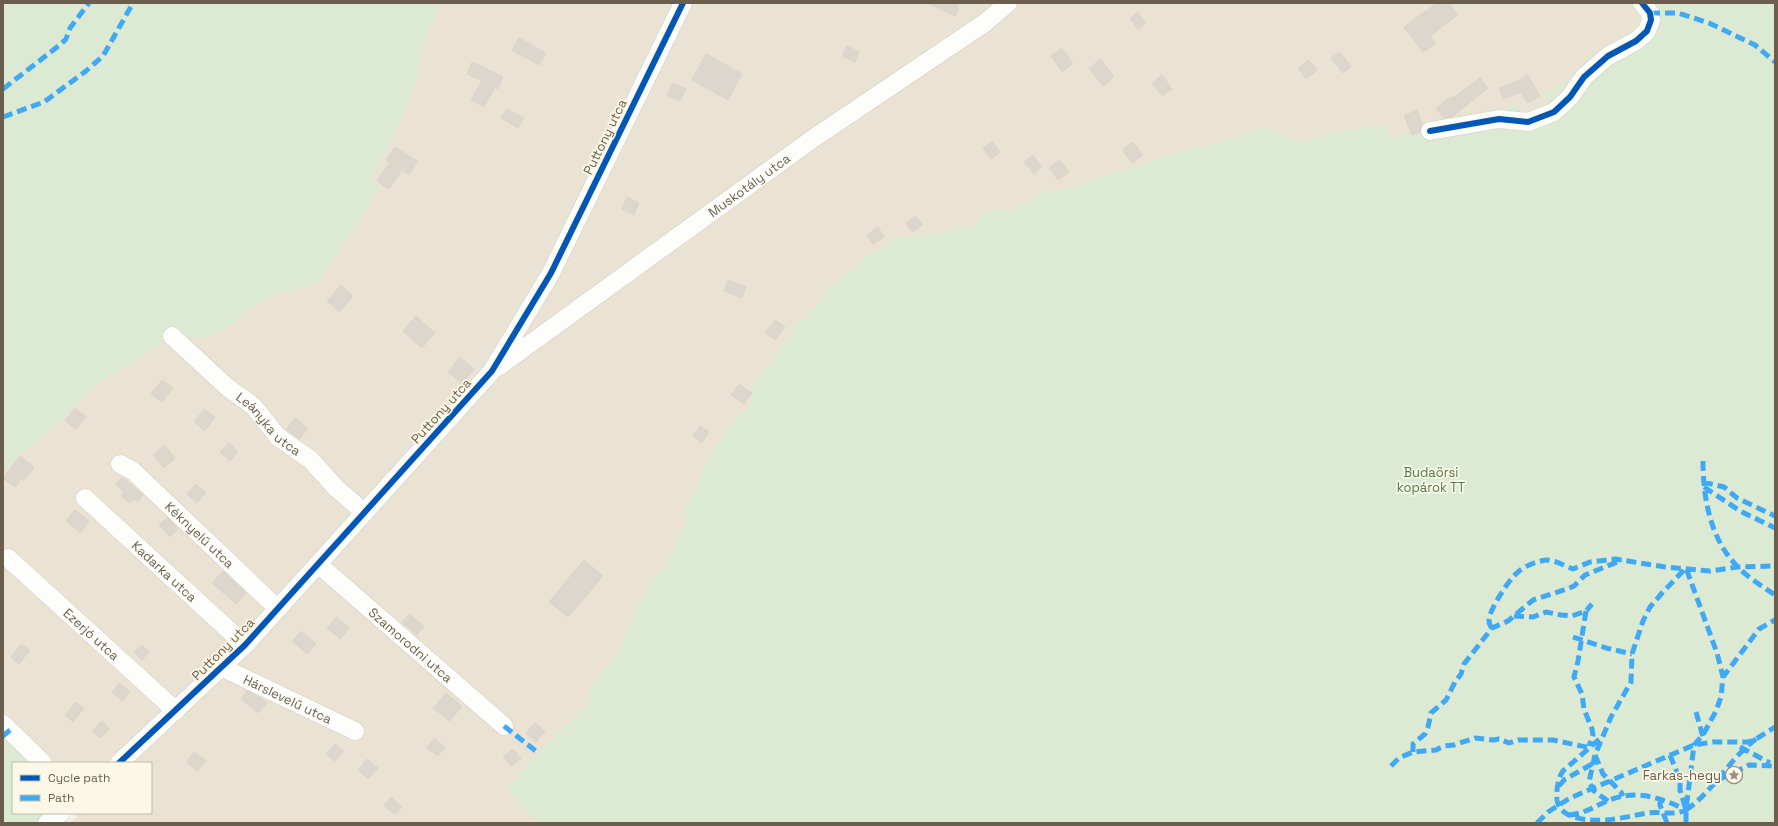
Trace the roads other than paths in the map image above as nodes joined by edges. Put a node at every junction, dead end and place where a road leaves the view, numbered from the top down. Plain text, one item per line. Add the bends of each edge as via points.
1 (683, 3) edge
2 (1008, 3) edge
3 (1642, 3) edge
4 (1430, 131) dead end
5 (172, 336) dead end
6 (492, 371) junction
7 (120, 464) dead end
8 (85, 498) dead end
9 (364, 512) junction
10 (8, 558) dead end
11 (318, 564) junction
12 (277, 608) junction
13 (245, 645) junction
14 (221, 667) junction
15 (176, 711) junction
16 (3, 724) edge
17 (504, 726) dead end
18 (355, 731) dead end
19 (42, 762) edge
20 (120, 762) edge
21 (60, 814) edge
22 (47, 823) edge

1 - 6 street, Puttony utca via 551,273
2 - 6 street, Muskotály utca via 986,22 811,140
3 - 4 street via 1650,13 1651,20 1647,31 1636,41 1608,56 1584,77 1570,97 1554,112 1528,122 1499,118
5 - 9 street, Leányka utca via 253,406 278,437 311,460 336,488
6 - 9 street, Puttony utca
7 - 12 street, Kéknyelű utca via 132,471
8 - 13 street, Kadarka utca
9 - 11 street, Puttony utca
10 - 15 street, Ezerjó utca
11 - 12 street, Puttony utca
11 - 17 street, Szamorodni utca
12 - 13 street, Puttony utca
13 - 14 street, Puttony utca
14 - 15 street, Puttony utca
14 - 18 street, Hárslevelű utca
15 - 20 street, Puttony utca
16 - 19 street
21 - 22 street

